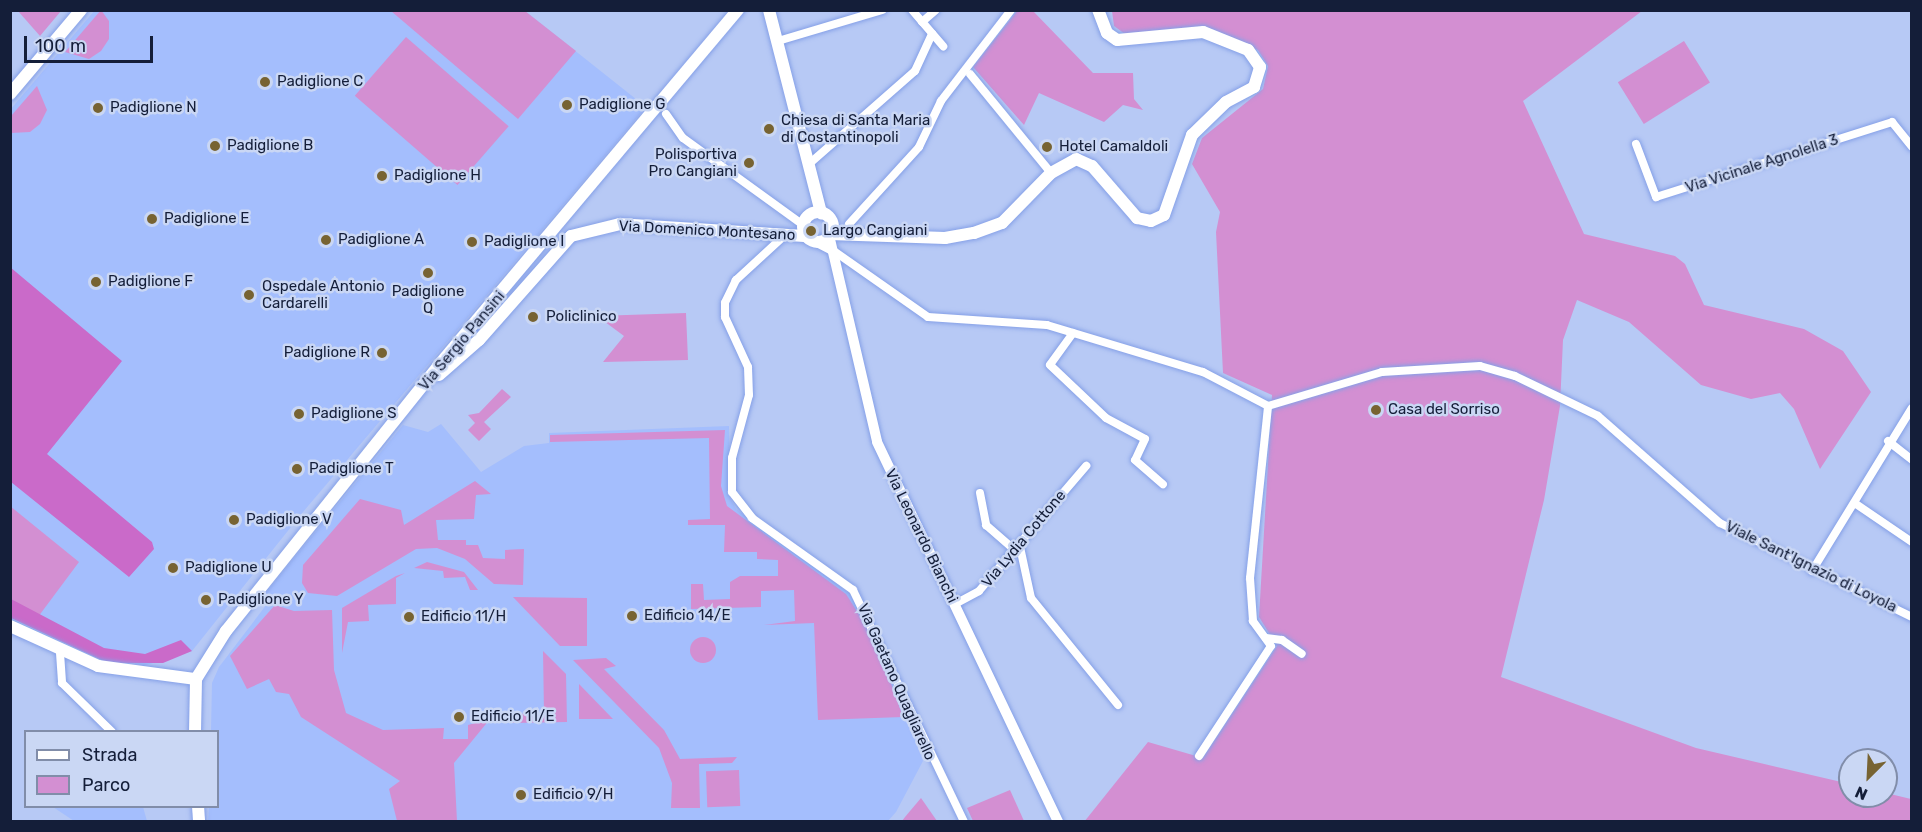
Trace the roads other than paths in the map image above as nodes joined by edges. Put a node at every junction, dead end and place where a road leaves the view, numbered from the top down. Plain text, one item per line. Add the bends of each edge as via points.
1 (81, 10) edge
2 (738, 10) edge
3 (768, 10) edge
4 (882, 10) edge
5 (912, 10) edge
6 (936, 10) edge
7 (1011, 10) edge
8 (1098, 10) edge
9 (922, 22) junction
10 (932, 34) junction
11 (778, 41) junction
12 (943, 46) dead end
13 (970, 74) dead end
14 (10, 94) edge
15 (666, 114) dead end
16 (1636, 144) dead end
17 (1911, 147) edge
18 (809, 164) junction
19 (1052, 173) junction
20 (821, 213) junction
21 (850, 229) junction
22 (830, 231) junction
23 (788, 233) junction
24 (808, 234) junction
25 (831, 249) junction
26 (1073, 333) junction
27 (422, 389) junction
28 (1268, 406) junction
29 (1911, 408) edge
30 (1888, 441) junction
31 (1911, 460) edge
32 (1086, 466) dead end
33 (1163, 484) dead end
34 (980, 494) dead end
35 (1856, 504) junction
36 (1911, 542) edge
37 (1017, 548) junction
38 (1812, 571) junction
39 (955, 604) junction
40 (1911, 617) edge
41 (10, 626) edge
42 (1266, 638) junction
43 (61, 654) junction
44 (1302, 654) dead end
45 (196, 680) junction
46 (1118, 705) dead end
47 (111, 730) edge
48 (195, 730) edge
49 (1199, 756) dead end
50 (964, 822) edge
51 (1058, 822) edge

1 - 14 main road
2 - 27 main road, Via Sergio Pansini
3 - 11 main road
4 - 11 street
5 - 9 street
6 - 9 street
7 - 21 street via 941,101 919,147
8 - 19 main road via 1107,33 1117,40 1203,32 1254,54 1260,75 1254,87 1226,102 1198,127 1168,209 1158,219 1131,213 1088,162 1070,160
9 - 10 street
10 - 12 street
10 - 18 street via 915,71
11 - 18 main road
13 - 19 street
15 - 24 street via 683,138
16 - 17 street, Via Vicinale Agnolella 3 via 1656,197 1892,122
18 - 20 main road
19 - 21 main road via 1002,224 974,233 945,238
20 - 22 main road
20 - 24 main road via 811,213
21 - 22 main road
22 - 24 main road
22 - 25 street, Via Leonardo Bianchi
23 - 24 main road, Via Domenico Montesano
23 - 27 main road, Via Domenico Montesano via 620,224 571,236 479,340
23 - 50 street, Via Gaetano Quagliarello via 736,280 725,303 724,317 748,367 749,395 732,458 732,492 752,518 853,590
24 - 25 street, Via Domenico Montesano
25 - 26 street via 928,317 1047,325
25 - 39 street, Via Leonardo Bianchi via 877,442
26 - 28 street via 1203,372
26 - 33 street via 1050,358 1051,367 1106,418 1145,439 1135,460
27 - 45 main road, Via Sergio Pansini via 226,631
28 - 38 street, Viale Sant'Ignazio di Loyola via 1382,372 1480,366 1506,373 1598,416 1720,523
28 - 42 street via 1250,578 1253,621
29 - 30 street
30 - 31 street
30 - 35 street
32 - 37 street, Via Lydia Cottone
34 - 37 street via 986,525
35 - 36 street
35 - 38 street
37 - 39 street, Via Lydia Cottone via 979,591
37 - 46 street via 1031,598
38 - 40 street, Viale Sant'Ignazio di Loyola
39 - 51 street, Via Leonardo Bianchi
41 - 43 main road
42 - 44 street via 1282,640
42 - 49 street via 1270,646
43 - 45 main road via 121,672
43 - 47 street via 62,683
45 - 48 main road

